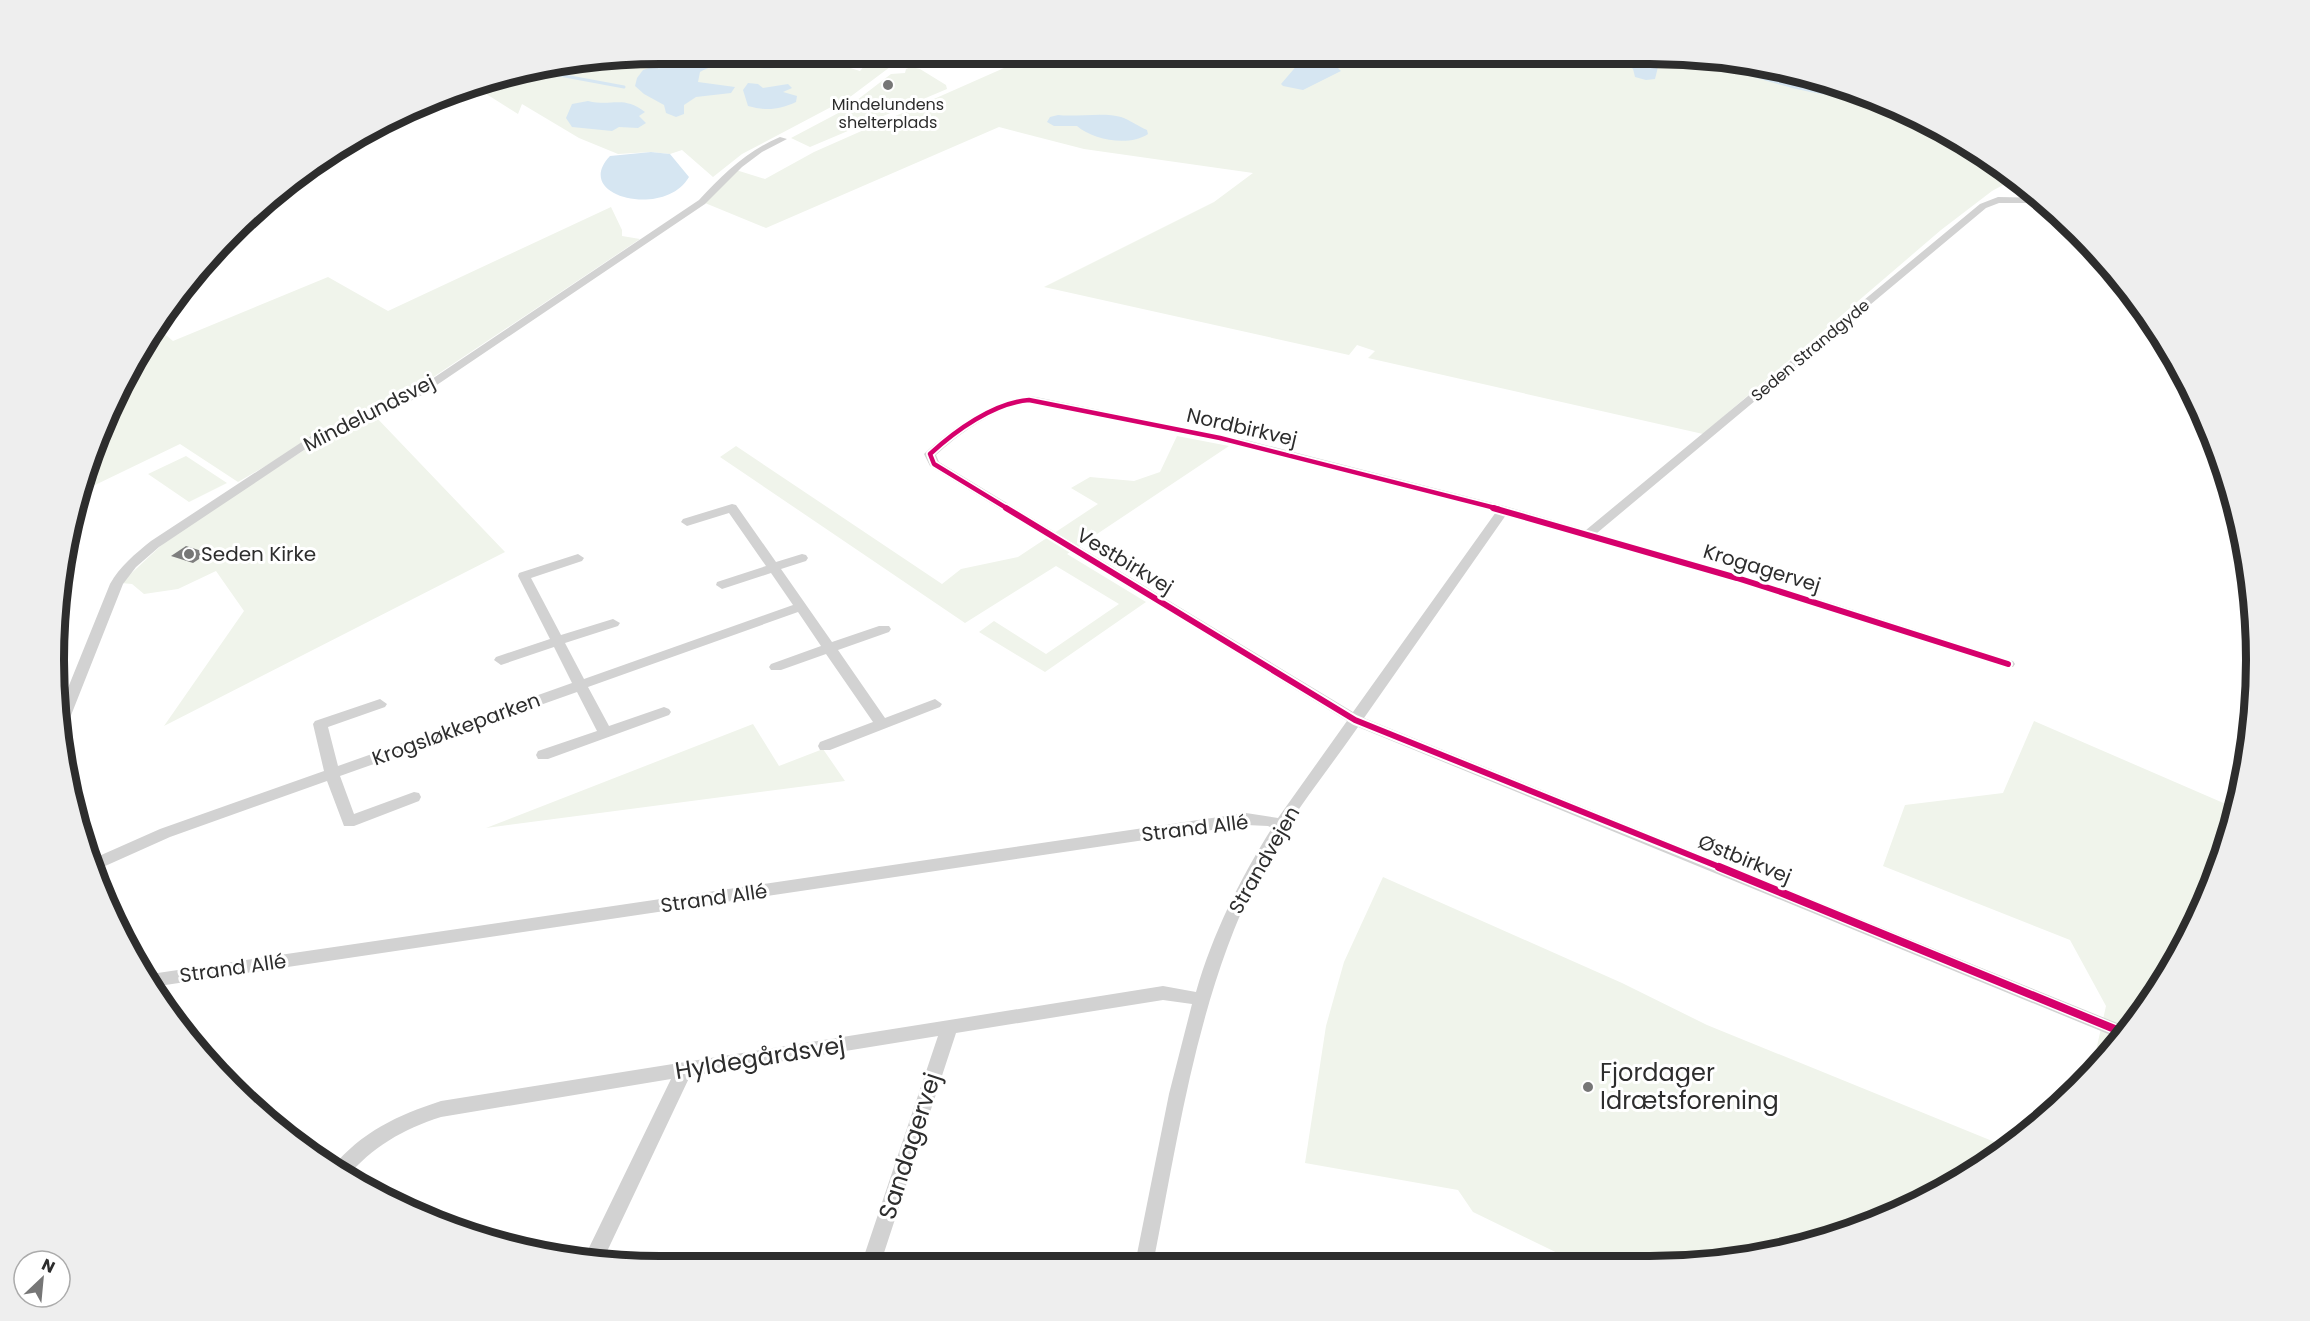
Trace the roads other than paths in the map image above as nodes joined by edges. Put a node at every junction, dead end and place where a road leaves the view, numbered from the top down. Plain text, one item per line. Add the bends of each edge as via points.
1 (783, 139) dead end
2 (2028, 201) edge
3 (975, 422) joint
4 (1504, 510) junction
5 (687, 522) dead end
6 (1588, 534) junction
7 (578, 558) dead end
8 (802, 558) dead end
9 (772, 568) junction
10 (722, 585) dead end
11 (800, 608) junction
12 (612, 623) dead end
13 (884, 629) dead end
14 (557, 642) junction
15 (829, 648) junction
16 (501, 660) dead end
17 (2008, 664) dead end
18 (776, 667) dead end
19 (580, 685) junction
20 (380, 704) dead end
21 (935, 704) dead end
22 (67, 709) edge
23 (663, 712) dead end
24 (1355, 720) junction
25 (882, 724) junction
26 (605, 734) junction
27 (825, 746) dead end
28 (543, 755) dead end
29 (332, 773) junction
30 (414, 797) dead end
31 (1281, 825) junction
32 (100, 862) edge
33 (157, 979) edge
34 (1200, 999) junction
35 (950, 1028) junction
36 (2117, 1030) edge
37 (684, 1070) junction
38 (346, 1166) edge
39 (597, 1252) edge
40 (873, 1256) edge
41 (1146, 1256) edge

1 - 22 street, Mindelundsvej via 732,168 702,202 418,393 318,436 155,544 114,584 110,605
2 - 6 street, Seden Strandgyde via 1998,200 1983,207
3 - 4 street, Nordbirkvej via 1024,400 1044,401 1278,451
3 - 24 street, Vestbirkvej via 936,447 930,454 934,464
4 - 6 street, Krogagervej
4 - 24 street, Strandvejen
5 - 9 street via 732,508
6 - 17 street, Krogagervej via 1842,609
7 - 14 street via 524,576
8 - 9 street
9 - 10 street
9 - 11 street
11 - 15 street
11 - 19 street, Krogsløkkeparken
12 - 14 street
13 - 15 street
14 - 16 street
14 - 19 street
15 - 18 street
15 - 25 street
19 - 26 street
19 - 29 street, Krogsløkkeparken
20 - 29 street via 320,724
21 - 25 street
23 - 26 street
24 - 31 street, Strandvejen
24 - 36 street, Østbirkvej
25 - 27 street
26 - 28 street
29 - 30 street via 349,822
29 - 32 street, Krogsløkkeparken via 165,833
31 - 33 street, Strand Allé via 1246,819
31 - 34 street, Strandvejen via 1228,922
34 - 35 street, Hyldegårdsvej via 1163,993
34 - 41 street, Strandvejen
35 - 37 street, Hyldegårdsvej
35 - 40 street, Sandagervej
37 - 38 street, Hyldegårdsvej via 441,1109 405,1120 369,1143
37 - 39 street

